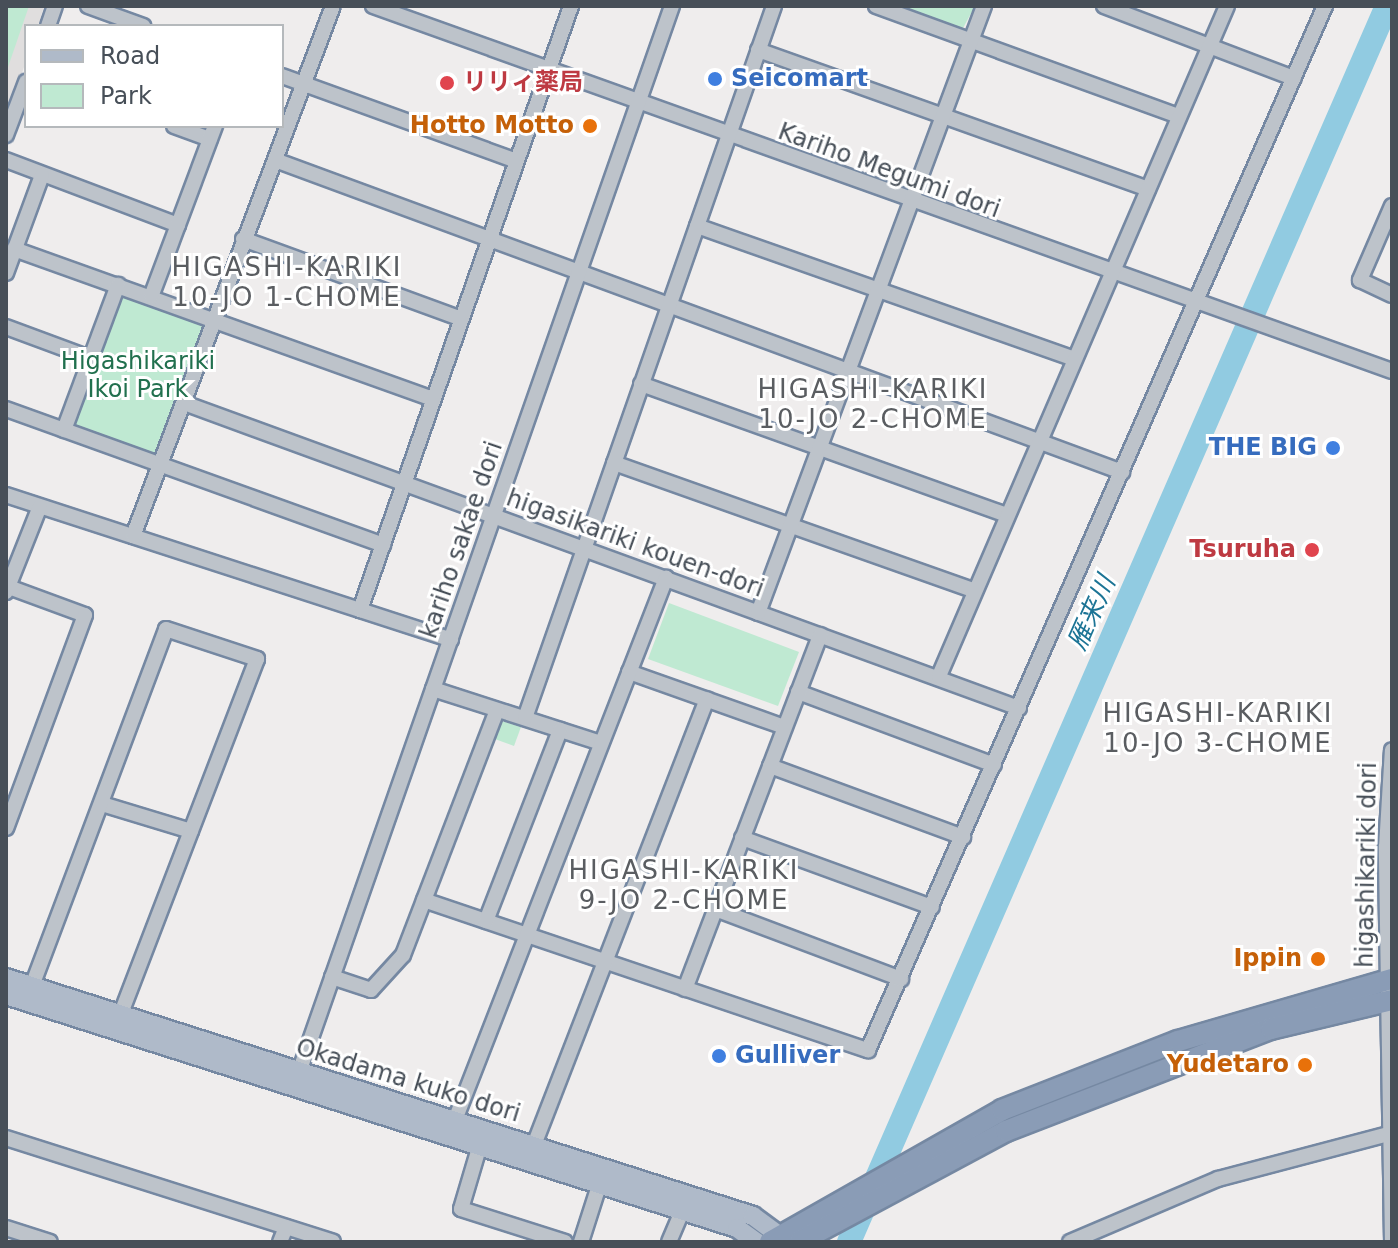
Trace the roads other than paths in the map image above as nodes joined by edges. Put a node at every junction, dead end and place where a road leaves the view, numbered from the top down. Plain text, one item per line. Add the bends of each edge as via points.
1 (88, 6) edge
2 (333, 6) edge
3 (373, 6) edge
4 (571, 6) edge
5 (672, 6) edge
6 (774, 6) edge
7 (984, 6) edge
8 (1104, 6) edge
9 (1227, 6) edge
10 (1325, 6) edge
11 (887, 8) edge
12 (138, 24) edge
13 (966, 38) junction
14 (1209, 44) junction
15 (758, 50) junction
16 (547, 71) junction
17 (284, 77) edge
18 (1294, 78) junction
19 (304, 85) junction
20 (24, 87) edge
21 (637, 103) junction
22 (940, 116) junction
23 (1178, 116) junction
24 (185, 128) edge
25 (213, 133) edge
26 (6, 135) edge
27 (727, 136) junction
28 (6, 160) edge
29 (275, 160) junction
30 (514, 160) junction
31 (42, 175) junction
32 (1148, 189) junction
33 (910, 202) junction
34 (1392, 206) edge
35 (178, 225) junction
36 (697, 226) junction
37 (243, 239) junction
38 (489, 240) junction
39 (14, 249) junction
40 (580, 271) junction
41 (6, 273) edge
42 (1111, 275) junction
43 (118, 285) junction
44 (877, 291) junction
45 (1392, 295) edge
46 (151, 297) junction
47 (669, 304) junction
48 (1197, 307) junction
49 (459, 318) junction
50 (215, 320) junction
51 (6, 327) edge
52 (90, 358) junction
53 (1074, 359) junction
54 (849, 370) junction
55 (1392, 371) edge
56 (641, 384) junction
57 (433, 399) junction
58 (184, 403) junction
59 (6, 409) edge
60 (64, 430) junction
61 (1039, 439) junction
62 (820, 448) junction
63 (614, 463) junction
64 (160, 465) junction
65 (1122, 472) junction
66 (404, 483) junction
67 (6, 495) edge
68 (40, 506) junction
69 (1006, 515) junction
70 (493, 516) junction
71 (791, 526) junction
72 (133, 536) junction
73 (383, 545) junction
74 (584, 549) junction
75 (666, 578) junction
76 (7, 588) edge
77 (973, 590) junction
78 (360, 610) junction
79 (758, 613) junction
80 (820, 635) junction
81 (451, 640) junction
82 (629, 672) junction
83 (939, 676) junction
84 (433, 689) junction
85 (798, 692) junction
86 (707, 699) junction
87 (1019, 708) junction
88 (497, 710) junction
89 (525, 718) junction
90 (784, 727) junction
91 (560, 730) junction
92 (601, 743) junction
93 (1392, 750) edge
94 (994, 765) junction
95 (770, 766) junction
96 (102, 804) junction
97 (6, 828) edge
98 (191, 831) junction
99 (963, 837) junction
100 (742, 838) junction
101 (1389, 847) edge
102 (424, 900) junction
103 (932, 907) junction
104 (715, 909) junction
105 (486, 921) junction
106 (528, 935) junction
107 (606, 960) junction
108 (332, 977) junction
109 (6, 978) edge
110 (901, 979) junction
111 (32, 986) junction
112 (685, 989) junction
113 (1390, 990) edge
114 (6, 995) edge
115 (118, 1022) junction
116 (297, 1080) junction
117 (455, 1120) junction
118 (1391, 1133) edge
119 (6, 1138) edge
120 (482, 1138) junction
121 (534, 1145) junction
122 (602, 1176) junction
123 (682, 1211) junction
124 (286, 1227) junction
125 (6, 1228) edge
126 (785, 1240) edge
127 (50, 1242) edge
128 (280, 1242) edge
129 (333, 1242) edge
130 (565, 1242) edge
131 (581, 1242) edge
132 (669, 1242) edge
133 (756, 1242) edge
134 (1070, 1242) edge
135 (1392, 1242) edge

1 - 12 street
2 - 19 street
3 - 16 street, Kariho Megumi dori
4 - 16 street
5 - 21 street, kariho sakae dori
6 - 15 street
7 - 13 street
8 - 14 street
9 - 14 street
10 - 18 street
11 - 13 street
13 - 22 street
13 - 23 street
14 - 18 street
14 - 23 street
15 - 22 street
15 - 27 street
16 - 21 street, Kariho Megumi dori
16 - 30 street
17 - 19 street
18 - 48 street
19 - 29 street
19 - 30 street
20 - 26 street
21 - 27 street, Kariho Megumi dori
21 - 40 street, kariho sakae dori
22 - 32 street
22 - 33 street
23 - 32 street
24 - 25 street
25 - 35 street
27 - 33 street, Kariho Megumi dori
27 - 36 street
28 - 31 street
29 - 37 street
29 - 38 street
30 - 38 street
31 - 35 street
31 - 39 street
32 - 42 street
33 - 42 street, Kariho Megumi dori
33 - 44 street
34 - 45 street via 1360,280
35 - 46 street
36 - 44 street
36 - 47 street
37 - 49 street
37 - 50 street
38 - 40 street
38 - 49 street
39 - 41 street
39 - 43 street
40 - 47 street
40 - 70 street, kariho sakae dori
42 - 48 street, Kariho Megumi dori
42 - 53 street
43 - 46 street
43 - 52 street
44 - 53 street
44 - 54 street
46 - 50 street
47 - 54 street
47 - 56 street
48 - 55 street, Kariho Megumi dori
48 - 65 street
49 - 57 street
50 - 57 street
50 - 58 street
51 - 52 street
52 - 60 street
53 - 61 street
54 - 61 street
54 - 62 street
56 - 62 street
56 - 63 street
57 - 66 street
58 - 64 street
58 - 66 street, higasikariki kouen-dori
59 - 60 street
60 - 64 street
61 - 65 street
61 - 69 street
62 - 69 street
62 - 71 street
63 - 71 street
63 - 74 street
64 - 72 street
64 - 73 street
65 - 87 street
66 - 70 street, higasikariki kouen-dori
66 - 73 street
67 - 68 street
68 - 72 street
68 - 76 street
69 - 77 street
70 - 74 street, higasikariki kouen-dori
70 - 81 street, kariho sakae dori
71 - 77 street
71 - 79 street
72 - 78 street
73 - 78 street
74 - 75 street, higasikariki kouen-dori
74 - 89 street
75 - 79 street, higasikariki kouen-dori
75 - 82 street
76 - 97 street via 85,615
77 - 83 street
78 - 81 street
79 - 80 street, higasikariki kouen-dori
80 - 83 street, higasikariki kouen-dori
80 - 85 street
81 - 84 street, kariho sakae dori
82 - 86 street
82 - 92 street
83 - 87 street, higasikariki kouen-dori
84 - 88 street
84 - 108 street, kariho sakae dori
85 - 90 street
85 - 94 street
86 - 90 street
86 - 107 street
87 - 94 street
88 - 89 street
88 - 102 street
89 - 91 street
90 - 95 street
91 - 92 street
91 - 105 street
92 - 106 street
93 - 101 street, higashikariki dori
94 - 99 street
95 - 99 street
95 - 100 street
96 - 98 street
96 - 98 street via 166,629 257,659
96 - 111 street
98 - 115 street
99 - 103 street
100 - 103 street
100 - 104 street
101 - 113 street, higashikariki dori
102 - 105 street
102 - 108 street via 403,955 371,990
103 - 110 street
104 - 110 street
104 - 112 street
105 - 106 street
106 - 107 street
106 - 117 street
107 - 112 street
107 - 121 street
108 - 116 street, kariho sakae dori
109 - 111 main road, Okadama kuko dori
110 - 112 street via 864,1052
111 - 115 main road, Okadama kuko dori
113 - 118 street, higashikariki dori
113 - 126 highway via 1103,1091 834,1222
113 - 126 highway via 1098,1071 899,1163 846,1193
114 - 115 main road, Okadama kuko dori
115 - 116 main road, Okadama kuko dori
116 - 117 main road, Okadama kuko dori
116 - 120 main road, Okadama kuko dori
117 - 120 main road, Okadama kuko dori
118 - 134 street via 1218,1179
118 - 135 street, higashikariki dori
119 - 124 street
120 - 121 main road, Okadama kuko dori
120 - 122 main road, Okadama kuko dori
120 - 130 street via 461,1209
121 - 122 main road, Okadama kuko dori
122 - 123 main road, Okadama kuko dori
122 - 126 main road, Okadama kuko dori via 753,1216
122 - 131 street
123 - 132 street
123 - 133 main road, Okadama kuko dori
124 - 128 street
124 - 129 street
125 - 127 street

